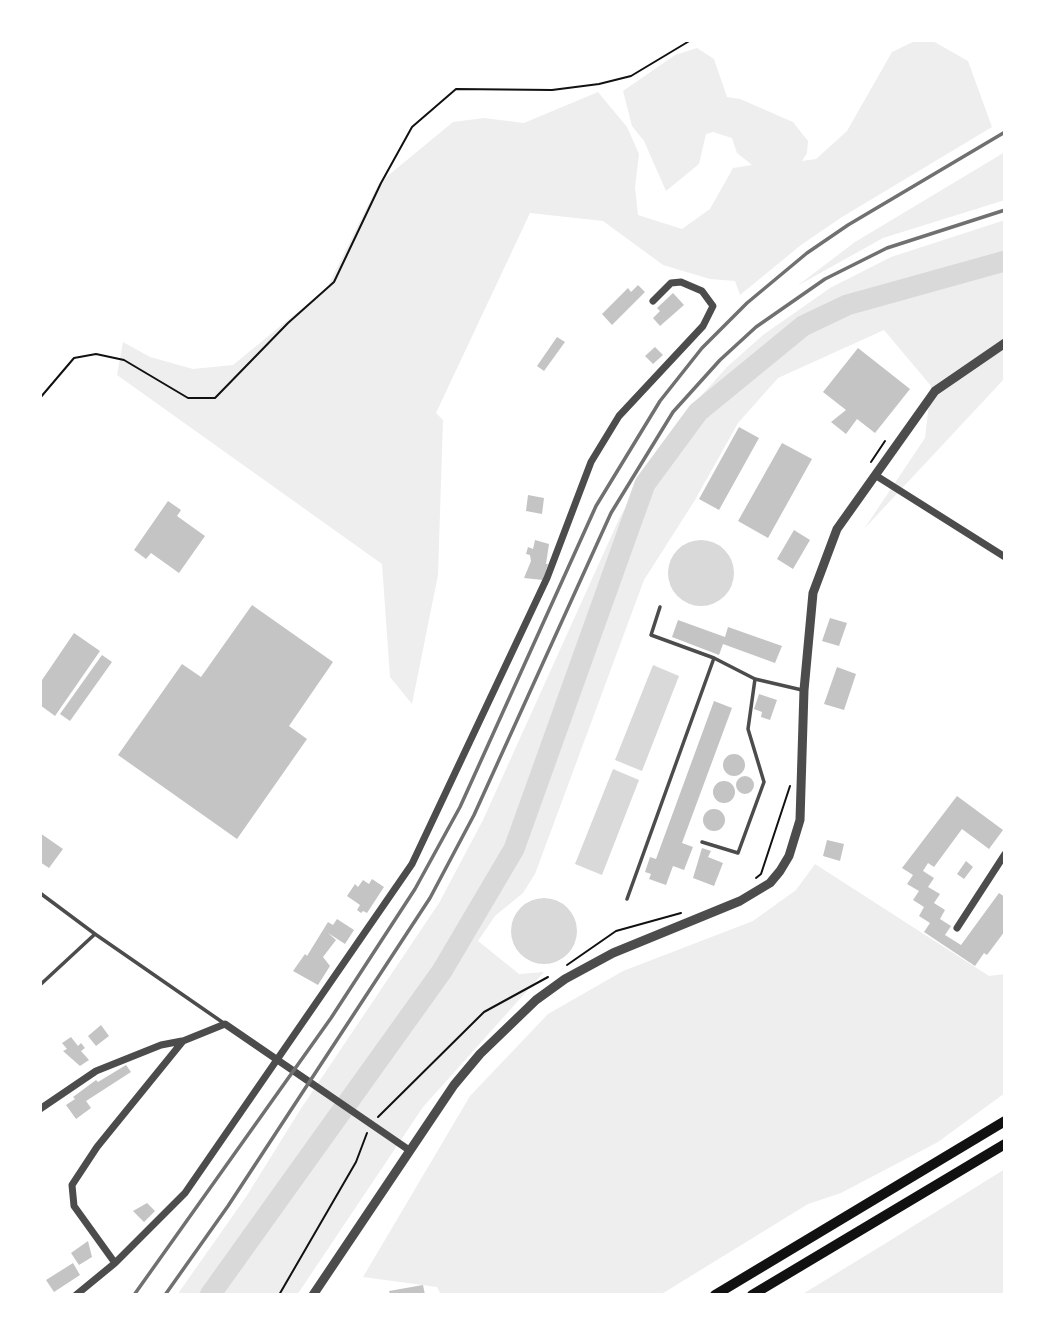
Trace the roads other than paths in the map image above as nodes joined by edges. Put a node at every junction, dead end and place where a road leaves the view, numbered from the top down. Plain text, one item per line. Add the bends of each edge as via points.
1 (653, 301) dead end
2 (1005, 344) edge
3 (875, 475) junction
4 (1005, 557) edge
5 (660, 607) dead end
6 (714, 658) junction
7 (755, 679) junction
8 (804, 690) junction
9 (702, 842) dead end
10 (1005, 854) edge
11 (40, 893) edge
12 (627, 898) dead end
13 (957, 928) dead end
14 (95, 934) junction
15 (40, 985) edge
16 (225, 1024) junction
17 (183, 1041) junction
18 (40, 1109) edge
19 (1005, 1121) edge
20 (1005, 1144) edge
21 (409, 1150) junction
22 (115, 1263) junction
23 (76, 1295) edge
24 (313, 1295) edge
25 (715, 1295) edge
26 (752, 1295) edge

1 - 22 street via 671,283 681,282 702,291 713,306 703,326 619,416 591,462 547,578 412,864 185,1193
2 - 3 street via 934,391
3 - 4 street
3 - 8 street via 837,529 813,593
5 - 6 lane via 651,635
6 - 7 lane
6 - 12 lane
7 - 8 lane
7 - 9 lane via 748,729 764,782 738,853
8 - 21 street via 800,820 789,856 770,883 740,901 613,953 536,1000 480,1054
10 - 13 street
11 - 14 lane
14 - 15 lane
14 - 16 lane
16 - 17 street
16 - 21 street
17 - 18 street via 96,1071
17 - 22 street via 72,1185 74,1206
19 - 25 highway
20 - 26 highway
21 - 24 street
22 - 23 street

